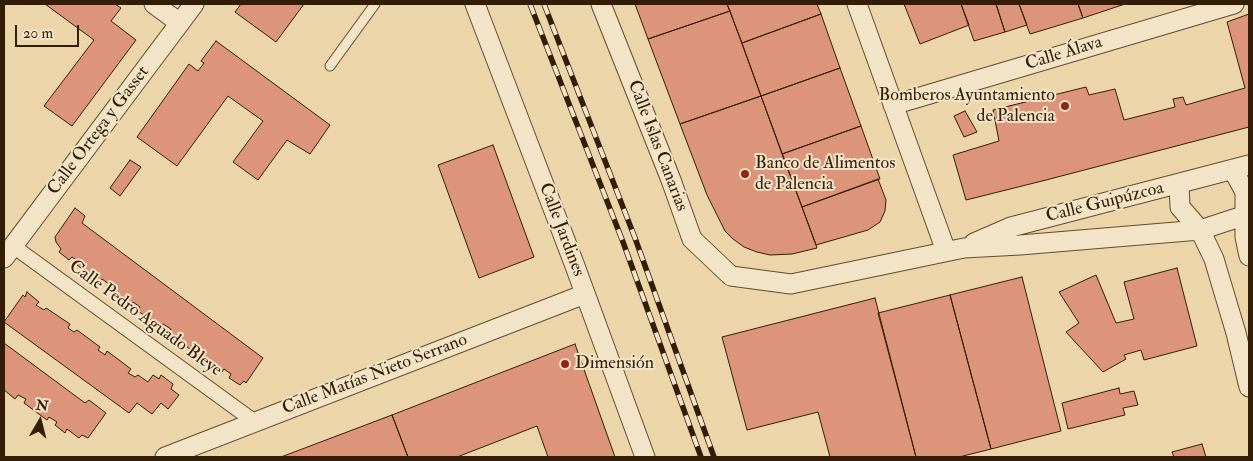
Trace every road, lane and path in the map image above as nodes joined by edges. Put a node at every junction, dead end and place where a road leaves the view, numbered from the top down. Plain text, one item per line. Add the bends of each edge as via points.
1 (154, 4) edge
2 (194, 4) edge
3 (375, 4) edge
4 (474, 4) edge
5 (601, 4) edge
6 (857, 4) edge
7 (1234, 4) edge
8 (180, 23) junction
9 (330, 66) dead end
10 (893, 105) junction
11 (1241, 168) edge
12 (1179, 184) junction
13 (1247, 215) edge
14 (1200, 230) junction
15 (955, 249) junction
16 (8, 252) edge
17 (1249, 256) edge
18 (731, 276) joint
19 (585, 294) junction
20 (1249, 387) edge
21 (255, 422) junction
22 (165, 457) edge
23 (645, 457) edge

1 - 8 street
2 - 8 street, Calle Ortega y Gasset
3 - 9 lane
4 - 19 street, Calle Jardines
5 - 18 street, Calle Islas Canarias via 692,239
6 - 10 street
7 - 10 street, Calle Álava
8 - 16 street, Calle Ortega y Gasset
10 - 15 street
11 - 12 street, Calle Guipúzcoa
11 - 13 street
12 - 14 street via 1180,207
12 - 15 street, Calle Guipúzcoa via 1011,227
13 - 14 street, Calle Guipúzcoa
13 - 17 street via 1245,237
14 - 15 street, Calle Guipúzcoa
14 - 20 street via 1214,259
15 - 18 street, Calle Guipúzcoa via 791,284
16 - 21 street, Calle Pedro Aguado Bleye
19 - 21 street, Calle Matías Nieto Serrano
19 - 23 street, Calle Jardines
21 - 22 street, Calle Matías Nieto Serrano

